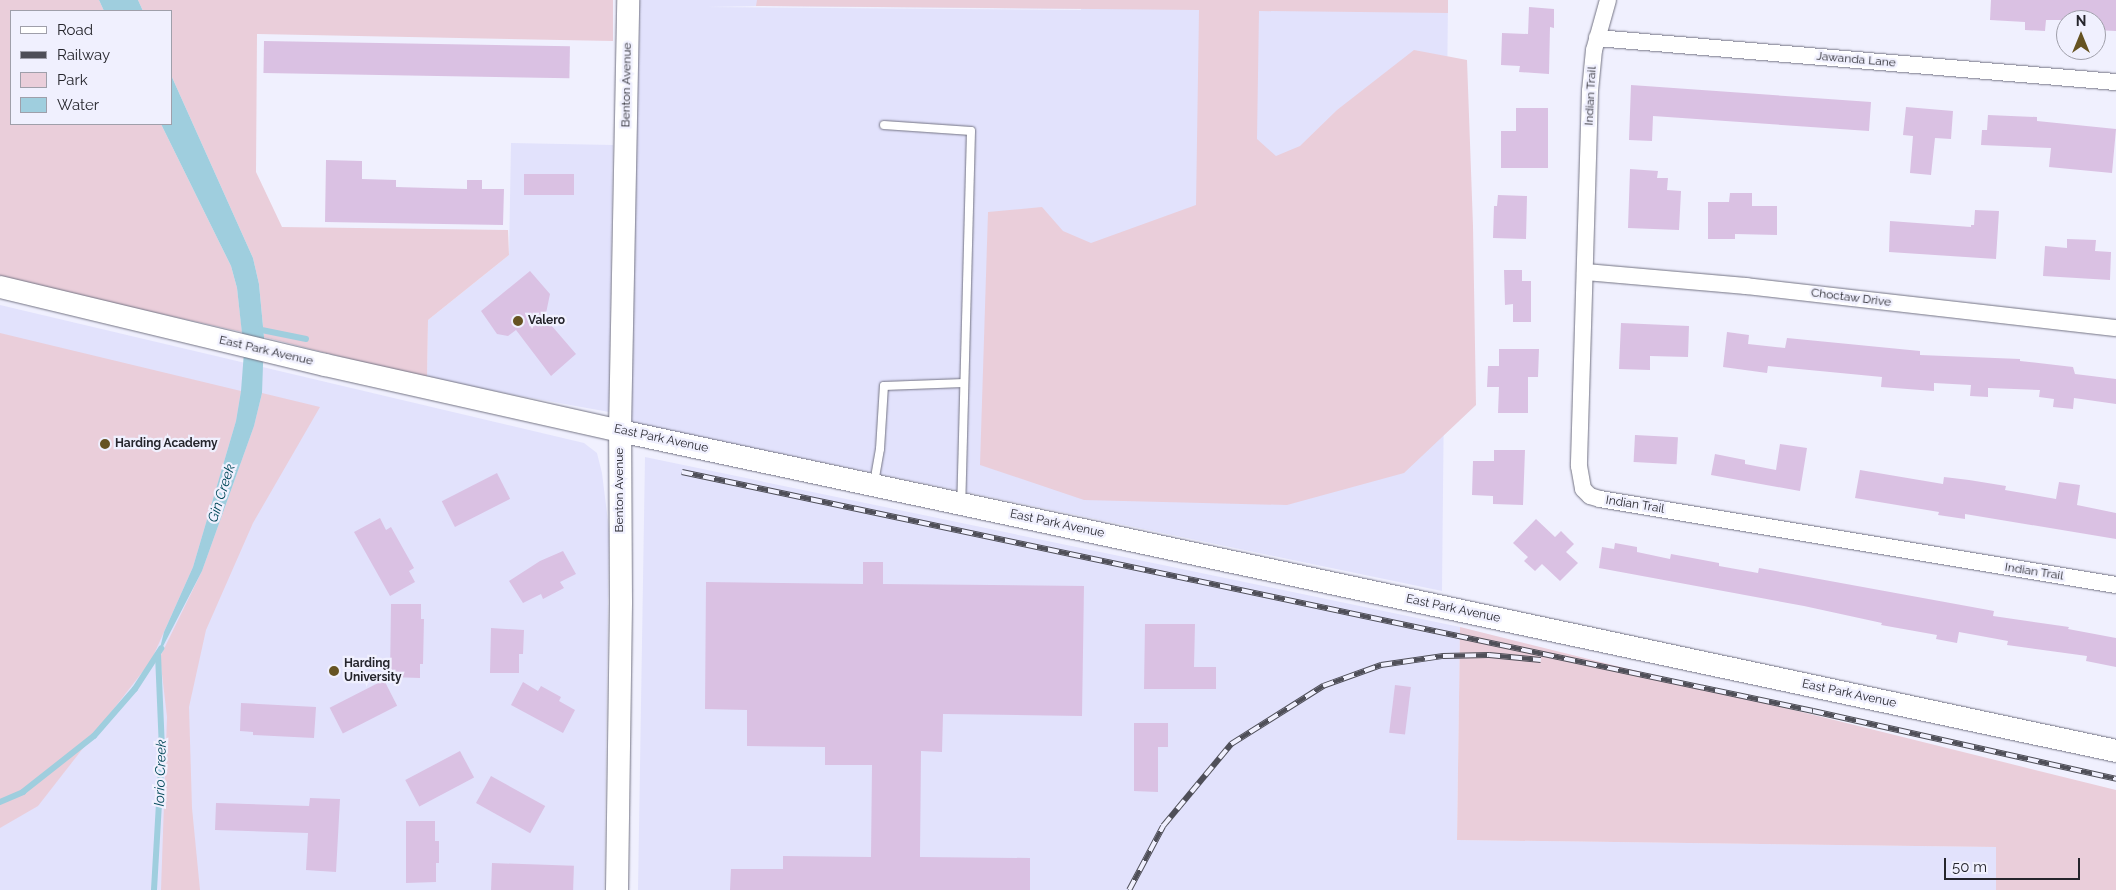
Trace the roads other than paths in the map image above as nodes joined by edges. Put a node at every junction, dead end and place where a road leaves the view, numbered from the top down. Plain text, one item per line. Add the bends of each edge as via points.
1 (628, 0) edge
2 (1608, 0) edge
3 (1597, 38) junction
4 (2116, 82) edge
5 (884, 125) dead end
6 (1585, 272) junction
7 (0, 287) edge
8 (2116, 328) edge
9 (964, 383) junction
10 (620, 431) junction
11 (874, 485) junction
12 (961, 503) junction
13 (2116, 585) edge
14 (2116, 751) edge
15 (617, 890) edge

1 - 10 street, Benton Avenue
2 - 3 street, Indian Trail
3 - 4 street, Jawanda Lane
3 - 6 street, Indian Trail via 1590,91
5 - 9 lane via 971,130
6 - 8 street, Choctaw Drive via 1746,286
6 - 13 street, Indian Trail via 1579,466 1583,489 1590,496
7 - 10 street, East Park Avenue
9 - 11 lane via 884,386
9 - 12 lane
10 - 11 street, East Park Avenue
10 - 15 street, Benton Avenue
11 - 12 street, East Park Avenue
12 - 14 street, East Park Avenue

